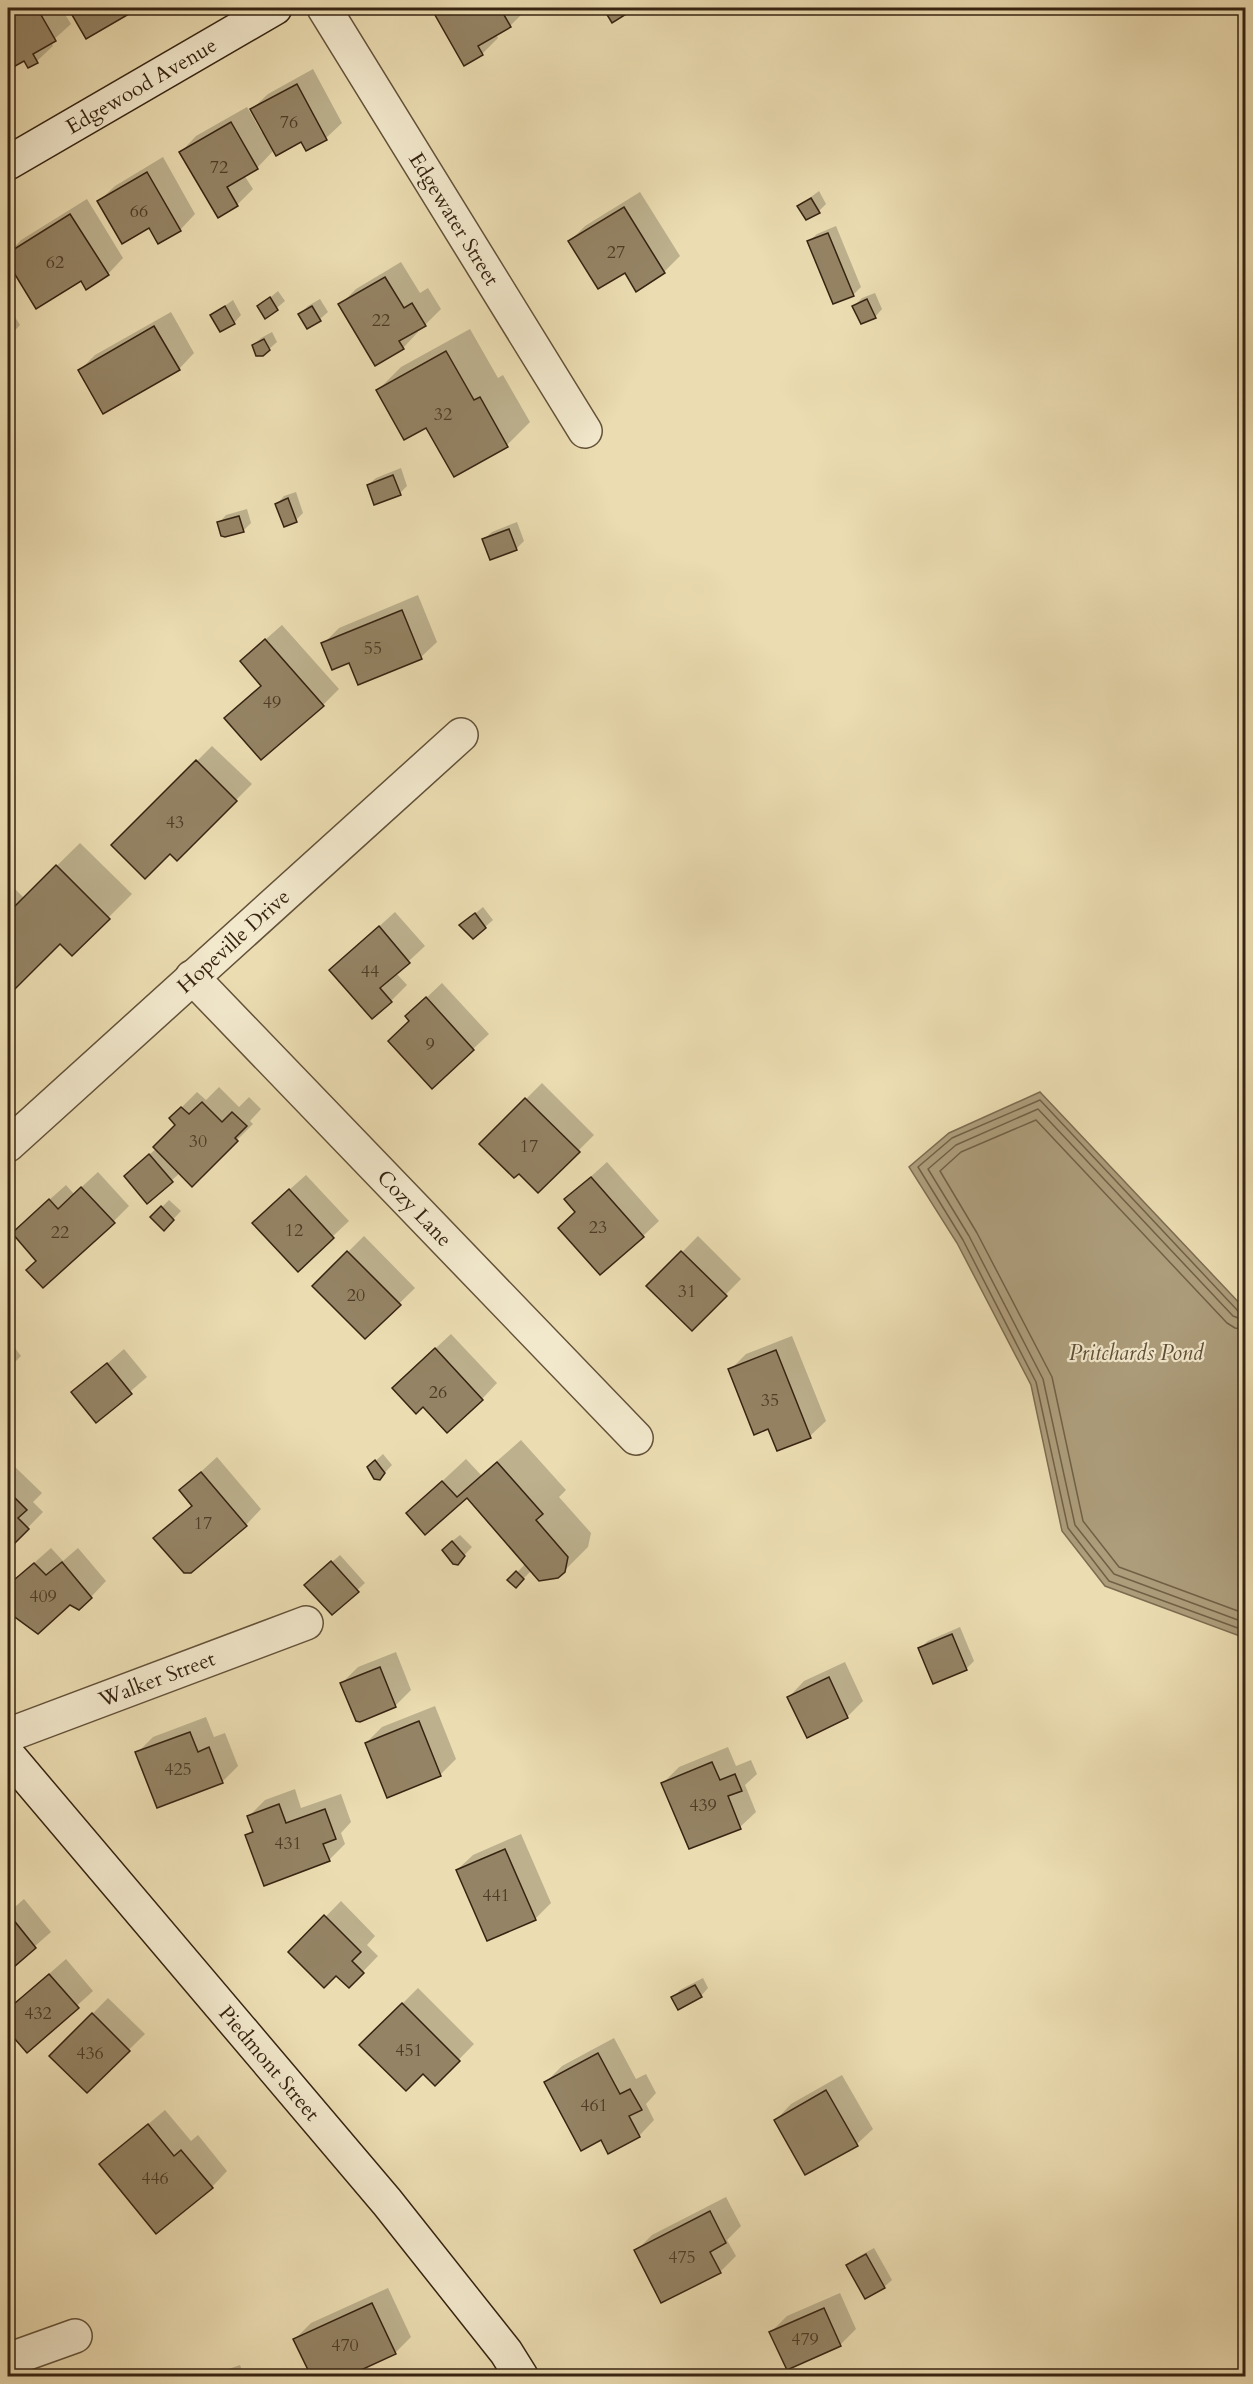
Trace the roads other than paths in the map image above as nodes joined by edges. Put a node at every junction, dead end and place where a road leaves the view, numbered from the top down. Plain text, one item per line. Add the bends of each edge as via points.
1 (275, 8) edge
2 (324, 8) edge
3 (8, 164) edge
4 (585, 430) dead end
5 (461, 735) dead end
6 (192, 977) junction
7 (8, 1145) edge
8 (636, 1438) dead end
9 (306, 1623) dead end
10 (8, 1735) edge
11 (8, 1755) edge
12 (75, 2336) dead end
13 (8, 2360) edge
14 (521, 2376) edge

1 - 3 street, Edgewood Avenue
2 - 4 street, Edgewater Street
5 - 6 street, Hopeville Drive
6 - 7 street, Hopeville Drive
6 - 8 street, Cozy Lane
9 - 10 street, Walker Street
11 - 14 street, Piedmont Street via 387,2202
12 - 13 street

